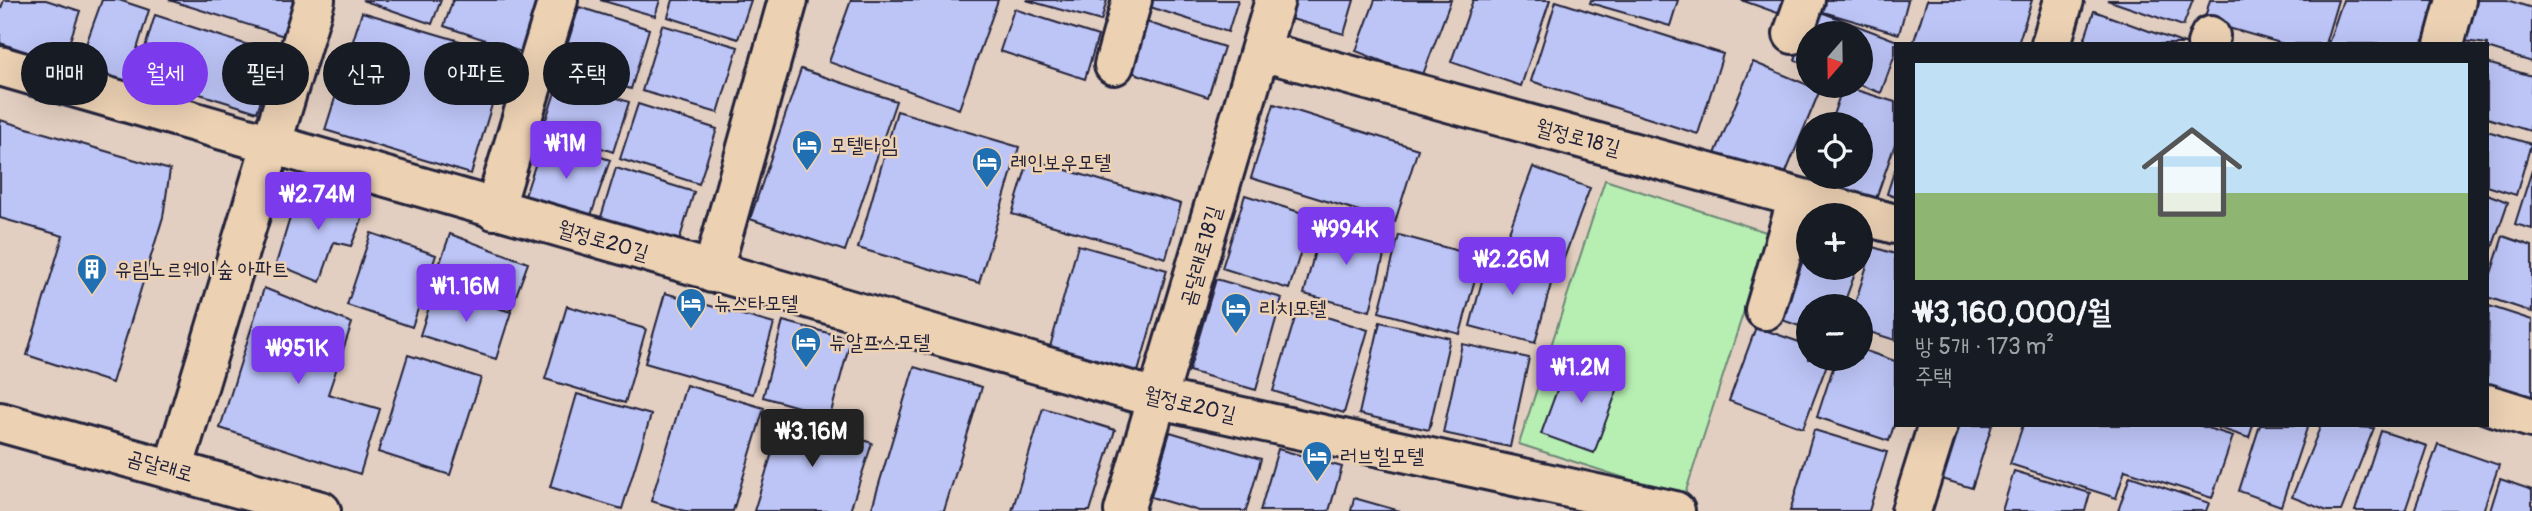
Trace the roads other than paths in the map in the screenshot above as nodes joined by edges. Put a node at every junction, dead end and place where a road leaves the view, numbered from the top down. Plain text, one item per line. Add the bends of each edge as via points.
1 (315, 0) edge
2 (558, 0) edge
3 (788, 0) edge
4 (1132, 0) edge
5 (1275, 0) edge
6 (2064, 0) edge
7 (2456, 0) edge
8 (2053, 42) edge
9 (2445, 42) edge
10 (1261, 51) junction
11 (1114, 65) dead end
12 (0, 66) edge
13 (271, 144) junction
14 (1798, 198) junction
15 (494, 210) junction
16 (1894, 224) edge
17 (712, 273) junction
18 (1765, 310) dead end
19 (1158, 399) junction
20 (2489, 405) edge
21 (2532, 418) edge
22 (0, 422) edge
23 (1937, 427) edge
24 (173, 470) junction
25 (321, 511) edge
26 (1124, 511) edge
27 (1675, 511) edge
28 (1911, 511) edge

1 - 13 street
2 - 15 street
3 - 17 street
4 - 11 street
5 - 10 street, 곰달래로18길
6 - 8 street
7 - 9 street
10 - 14 street, 월정로18길
10 - 19 street, 곰달래로18길
12 - 13 street, 월정로20길
13 - 15 street, 월정로20길
13 - 24 street
14 - 16 street, 월정로18길
14 - 18 street
15 - 17 street, 월정로20길
17 - 19 street, 월정로20길
19 - 26 street, 곰달래로18길
19 - 27 street, 월정로20길
20 - 21 street
22 - 24 street, 곰달래로
23 - 28 street
24 - 25 street, 곰달래로

